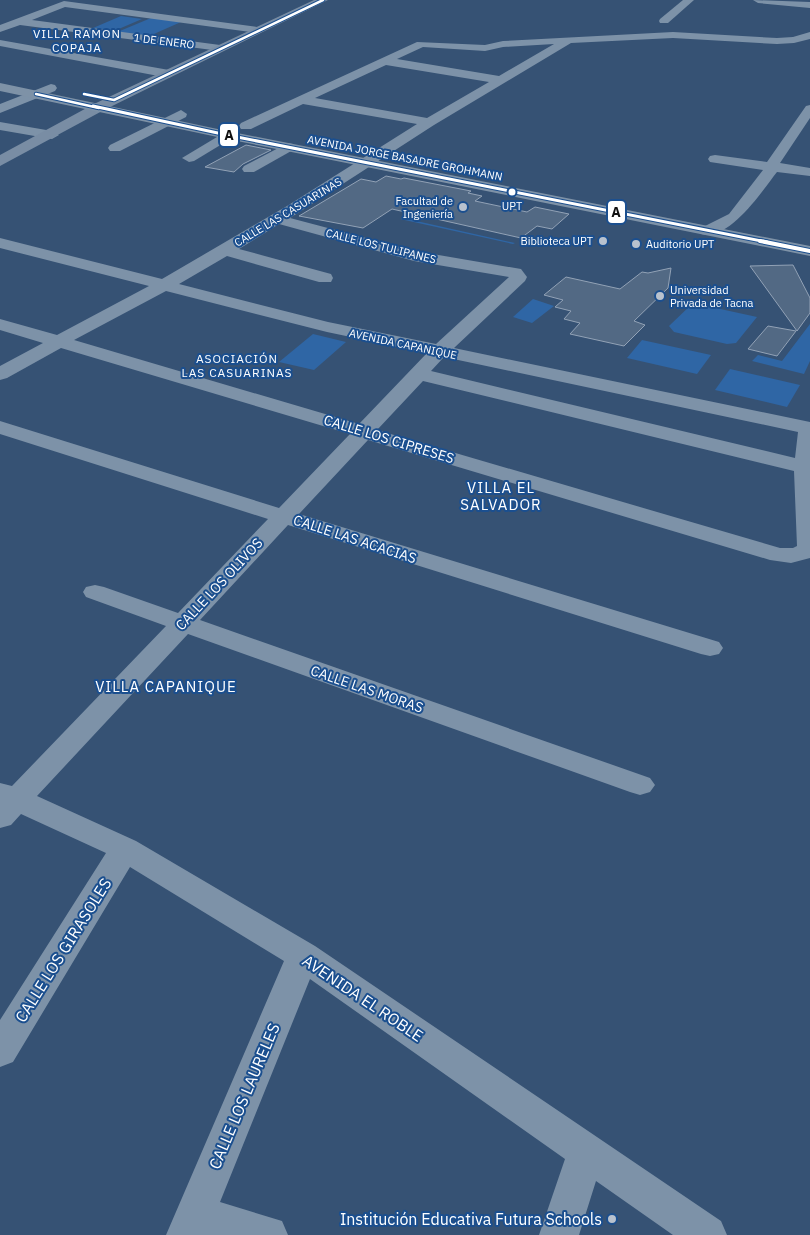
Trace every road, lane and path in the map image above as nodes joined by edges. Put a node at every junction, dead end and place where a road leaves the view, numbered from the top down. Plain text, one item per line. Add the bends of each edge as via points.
1 (323, 0) edge
2 (689, 0) edge
3 (758, 0) edge
4 (765, 0) edge
5 (810, 5) edge
6 (211, 11) dead end
7 (18, 21) junction
8 (190, 21) junction
9 (664, 21) dead end
10 (0, 28) edge
11 (257, 30) junction
12 (810, 35) edge
13 (148, 39) junction
14 (569, 40) junction
15 (0, 43) edge
16 (220, 48) junction
17 (386, 61) junction
18 (169, 74) junction
19 (0, 78) edge
20 (502, 80) junction
21 (0, 86) edge
22 (51, 88) junction
23 (36, 94) junction
24 (114, 100) junction
25 (303, 100) junction
26 (99, 107) junction
27 (0, 109) edge
28 (810, 109) edge
29 (182, 114) junction
30 (166, 122) junction
31 (429, 122) junction
32 (0, 126) edge
33 (246, 126) junction
34 (277, 132) junction
35 (52, 135) junction
36 (228, 135) junction
37 (261, 141) junction
38 (288, 146) junction
39 (115, 148) dead end
40 (374, 157) junction
41 (189, 158) dead end
42 (715, 159) dead end
43 (0, 162) edge
44 (773, 167) junction
45 (249, 169) dead end
46 (810, 172) edge
47 (277, 220) junction
48 (729, 221) junction
49 (707, 231) junction
50 (810, 237) edge
51 (0, 243) edge
52 (22, 249) junction
53 (225, 250) junction
54 (810, 251) edge
55 (0, 259) edge
56 (515, 273) joint
57 (325, 278) dead end
58 (164, 285) junction
59 (0, 324) edge
60 (58, 340) junction
61 (439, 352) junction
62 (0, 374) edge
63 (419, 374) junction
64 (0, 427) edge
65 (809, 428) edge
66 (364, 432) junction
67 (805, 467) junction
68 (284, 516) junction
69 (95, 592) dead end
70 (182, 623) junction
71 (710, 648) dead end
72 (640, 785) dead end
73 (5, 802) edge
74 (125, 849) junction
75 (303, 956) junction
76 (0, 1051) edge
77 (586, 1152) junction
78 (190, 1224) edge
79 (268, 1235) edge
80 (559, 1235) edge
81 (707, 1235) edge

1 - 11 street
2 - 9 street
3 - 4 street
4 - 5 street
6 - 8 street
7 - 8 street via 64,4
7 - 10 street
7 - 13 street, 1 DE ENERO
8 - 11 street
8 - 13 street
11 - 16 street
12 - 14 street via 777,42 673,35
13 - 16 street, 1 DE ENERO
14 - 17 street via 486,48 420,44
14 - 20 street, CALLE LAS CASUARINAS
15 - 18 street
16 - 18 street
17 - 20 street
17 - 25 street
18 - 24 street
19 - 22 highway, AVENIDA JORGE BASADRE GROHMANN
20 - 31 street, CALLE LAS CASUARINAS
21 - 23 highway, AVENIDA JORGE BASADRE GROHMANN
22 - 23 street
22 - 24 highway, AVENIDA JORGE BASADRE GROHMANN
23 - 26 highway, AVENIDA JORGE BASADRE GROHMANN
23 - 27 street
24 - 26 street
24 - 29 highway, AVENIDA JORGE BASADRE GROHMANN
25 - 31 street
25 - 33 street
26 - 30 highway, AVENIDA JORGE BASADRE GROHMANN
26 - 35 street
28 - 44 street via 796,137
29 - 30 street
29 - 33 highway, AVENIDA JORGE BASADRE GROHMANN
30 - 36 highway, AVENIDA JORGE BASADRE GROHMANN
30 - 39 street
31 - 40 street, CALLE LAS CASUARINAS
32 - 35 street
33 - 34 highway, AVENIDA JORGE BASADRE GROHMANN
34 - 37 highway
34 - 40 highway, AVENIDA JORGE BASADRE GROHMANN
35 - 43 street
36 - 37 highway, AVENIDA JORGE BASADRE GROHMANN
36 - 41 street
37 - 38 highway, AVENIDA JORGE BASADRE GROHMANN
38 - 40 highway, AVENIDA JORGE BASADRE GROHMANN
38 - 45 street
40 - 47 street, CALLE LAS CASUARINAS
40 - 48 highway, AVENIDA JORGE BASADRE GROHMANN
40 - 49 highway, AVENIDA JORGE BASADRE GROHMANN
42 - 44 street
44 - 46 street
44 - 48 street
47 - 53 street, CALLE LAS CASUARINAS
47 - 56 street, CALLE LOS TULIPANES via 414,256
48 - 49 street
48 - 50 highway, AVENIDA JORGE BASADRE GROHMANN
49 - 54 highway, AVENIDA JORGE BASADRE GROHMANN
51 - 52 street, AVENIDA CAPANIQUE
52 - 55 street
52 - 58 street, AVENIDA CAPANIQUE
53 - 57 street
53 - 58 street, CALLE LAS CASUARINAS
56 - 61 street, CALLE LOS OLIVOS via 519,278
58 - 60 street, CALLE LAS CASUARINAS
58 - 61 street, AVENIDA CAPANIQUE
59 - 60 street, CALLE LOS CIPRESES
60 - 62 street, CALLE LAS CASUARINAS
60 - 66 street, CALLE LOS CIPRESES
61 - 63 street, CALLE LOS OLIVOS
61 - 65 street, AVENIDA CAPANIQUE
63 - 66 street, CALLE LOS OLIVOS
63 - 67 street
64 - 68 street, CALLE LAS ACACIAS
65 - 67 street
66 - 67 street, CALLE LOS CIPRESES via 778,555 792,556 809,548
66 - 68 street, CALLE LOS OLIVOS
68 - 70 street, CALLE LOS OLIVOS
68 - 71 street, CALLE LAS ACACIAS
69 - 70 street, CALLE LAS MORAS
70 - 72 street, CALLE LAS MORAS
70 - 73 street, CALLE LOS OLIVOS
73 - 74 street, AVENIDA EL ROBLE
74 - 75 street, AVENIDA EL ROBLE
74 - 76 street, CALLE LOS GIRASOLES
75 - 77 street, AVENIDA EL ROBLE
75 - 78 street, CALLE LOS LAURELES
77 - 80 street
77 - 81 street, AVENIDA EL ROBLE
78 - 79 street

